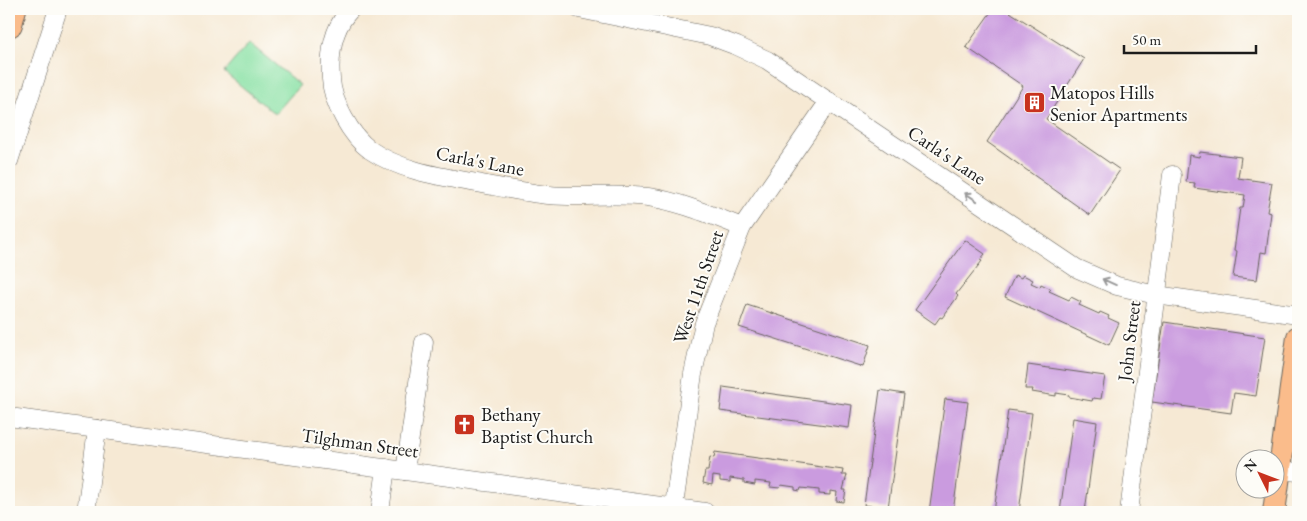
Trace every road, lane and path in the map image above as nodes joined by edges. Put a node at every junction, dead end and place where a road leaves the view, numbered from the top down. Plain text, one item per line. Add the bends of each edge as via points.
1 (14, 9) edge
2 (58, 9) edge
3 (351, 9) edge
4 (579, 9) edge
5 (9, 24) edge
6 (829, 101) junction
7 (9, 161) edge
8 (1172, 175) dead end
9 (742, 226) junction
10 (1156, 295) junction
11 (1298, 315) edge
12 (1298, 337) edge
13 (424, 342) dead end
14 (9, 417) edge
15 (97, 429) junction
16 (386, 468) junction
17 (405, 471) junction
18 (1289, 471) edge
19 (673, 510) edge
20 (86, 512) edge
21 (380, 512) edge
22 (705, 512) edge
23 (1128, 512) edge
24 (1274, 512) edge

1 - 5 highway
2 - 7 street
3 - 9 street, Carla's Lane via 336,30 331,49 332,92 353,132 376,153 398,165 502,188 550,195 649,197
4 - 6 street, Carla's Lane via 710,36 767,60
6 - 9 street, West 11th Street
10 -> 6 street, Carla's Lane via 1117,286 1076,268
8 - 10 street, John Street
9 - 19 street, West 11th Street via 704,323 693,374
10 - 11 street, Carla's Lane
10 - 23 street, John Street
12 - 18 main road
13 - 17 street
14 - 15 street, Tilghman Street
15 - 16 street, Tilghman Street
15 - 20 street
16 - 17 street, Tilghman Street
16 - 21 street
17 - 19 street, Tilghman Street
18 - 24 main road
19 - 22 street, Tilghman Street

